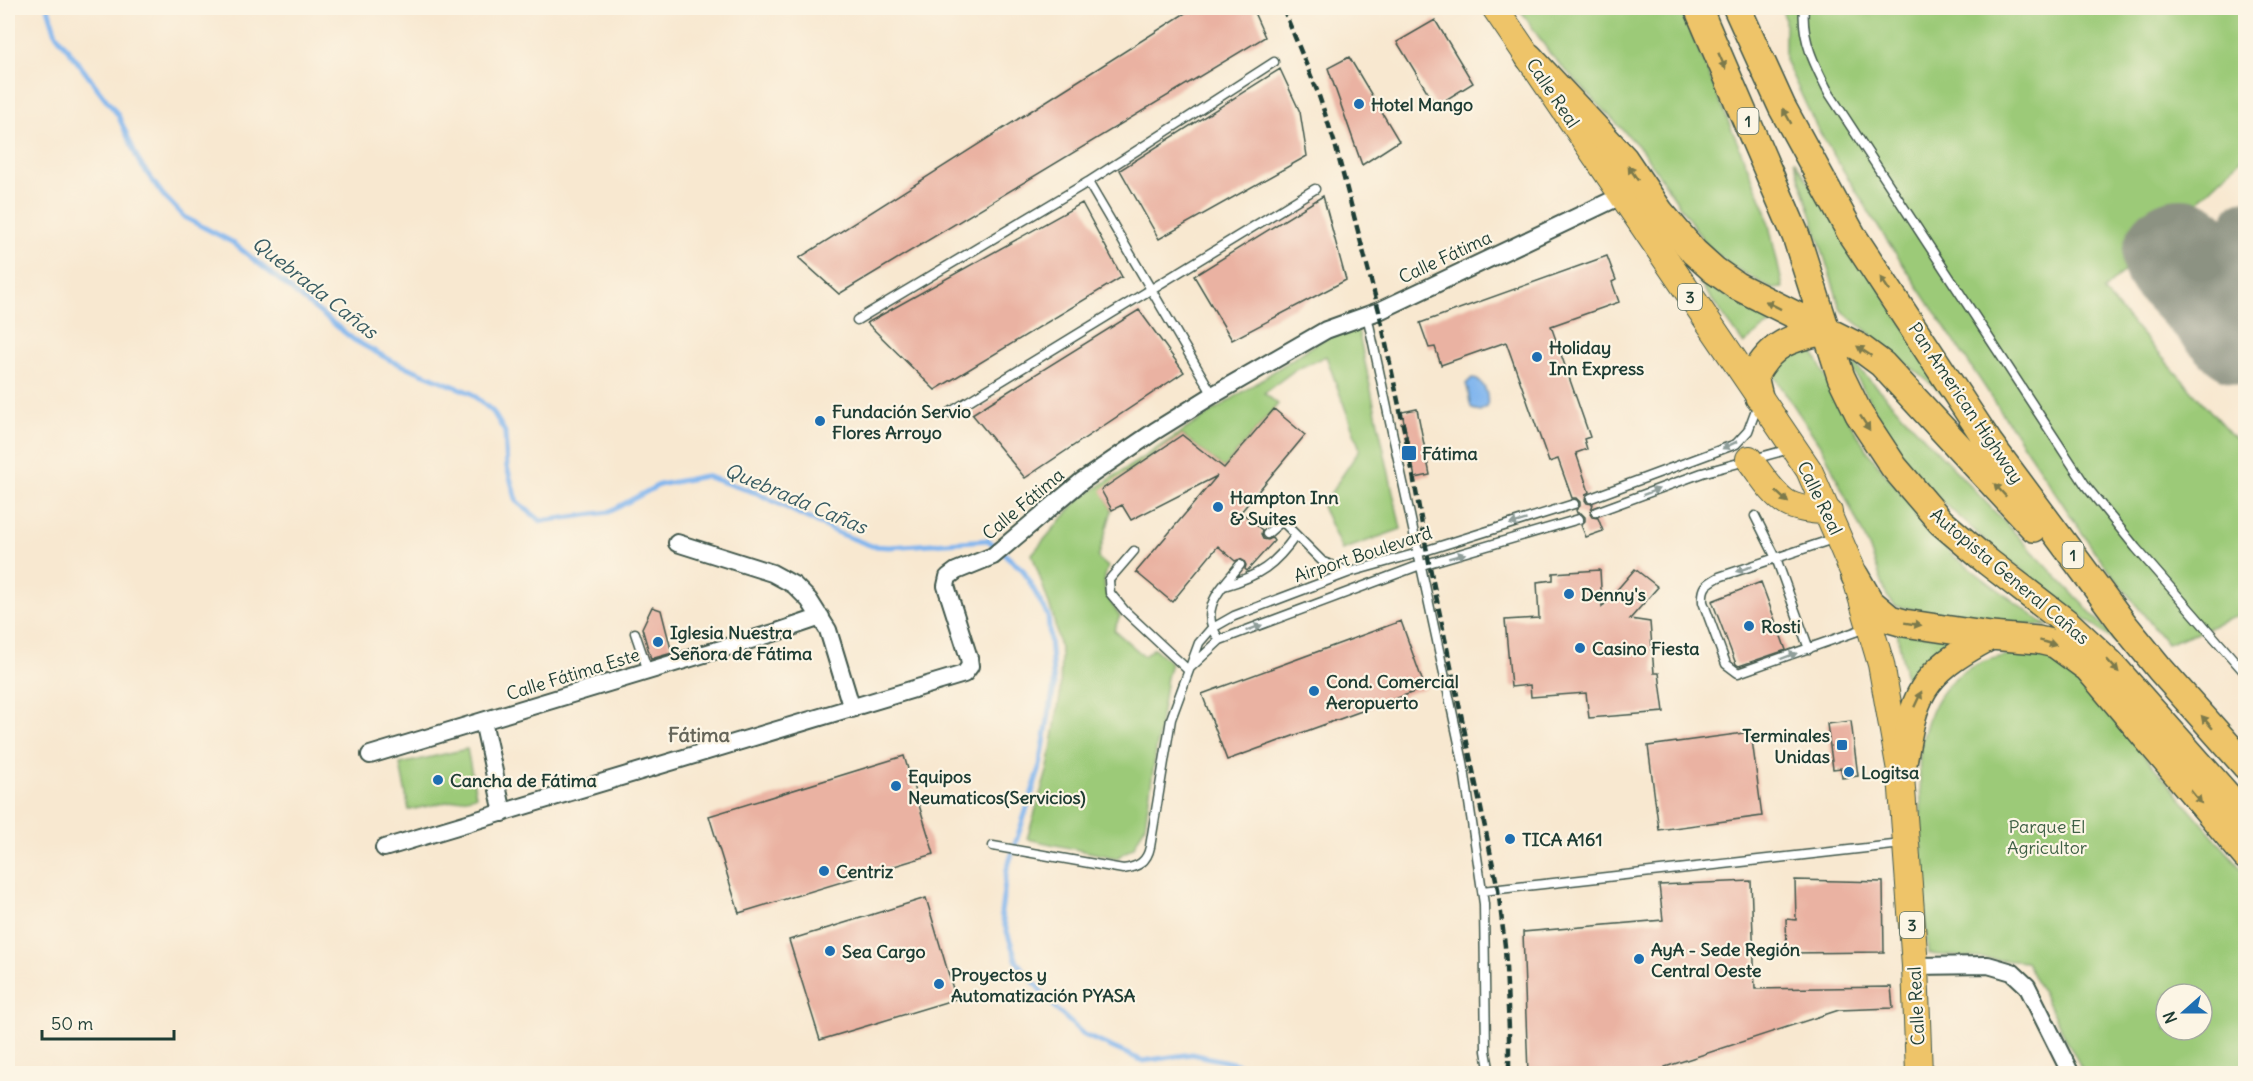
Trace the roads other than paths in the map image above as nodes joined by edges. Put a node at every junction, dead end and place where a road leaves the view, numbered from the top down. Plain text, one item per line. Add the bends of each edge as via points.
1 (1495, 8) edge
2 (1698, 8) edge
3 (1737, 8) edge
4 (1804, 8) edge
5 (1529, 57) junction
6 (1274, 62) dead end
7 (1088, 182) junction
8 (1316, 189) dead end
9 (1621, 196) junction
10 (1150, 289) junction
11 (1367, 315) junction
12 (856, 320) dead end
13 (1825, 331) junction
14 (1213, 395) junction
15 (1760, 398) junction
16 (949, 413) dead end
17 (1794, 448) junction
18 (1696, 458) junction
19 (1749, 459) junction
20 (1702, 473) junction
21 (1591, 498) dead end
22 (1574, 504) dead end
23 (1596, 512) dead end
24 (1828, 512) junction
25 (1755, 516) dead end
26 (1579, 519) dead end
27 (1267, 534) dead end
28 (1296, 535) junction
29 (1839, 537) junction
30 (677, 543) dead end
31 (1134, 551) dead end
32 (1418, 553) junction
33 (1776, 558) junction
34 (1240, 565) dead end
35 (1421, 566) junction
36 (1350, 572) junction
37 (1855, 576) junction
38 (1224, 586) junction
39 (821, 617) junction
40 (1871, 626) junction
41 (2125, 626) junction
42 (1211, 629) junction
43 (635, 633) dead end
44 (1991, 636) junction
45 (1220, 640) junction
46 (1809, 649) junction
47 (1188, 670) junction
48 (648, 671) junction
49 (2246, 674) edge
50 (852, 709) junction
51 (483, 721) junction
52 (370, 755) dead end
53 (2246, 766) edge
54 (1901, 776) junction
55 (503, 813) junction
56 (2246, 817) edge
57 (1906, 844) junction
58 (993, 846) dead end
59 (384, 848) dead end
60 (2246, 856) edge
61 (1482, 891) junction
62 (1915, 966) junction
63 (1490, 1074) edge
64 (1919, 1074) edge
65 (2071, 1074) edge

1 - 5 main road, Calle Real / 3
2 -> 13 highway, Autopista General Cañas / 1 via 1796,236
41 -> 3 highway, Pan American Highway / 1 via 1989,443 1858,244 1782,107
4 - 49 lane via 1808,49 1829,93 2086,486
5 - 9 main road, Calle Real / 3
13 -> 5 highway via 1737,286 1694,252 1660,212 1624,159
6 - 7 lane
7 - 10 lane
7 - 12 lane
8 - 10 lane
9 - 11 street, Calle Fátima
9 - 15 main road, Calle Real / 3
10 - 14 lane
10 - 16 lane
11 - 14 street, Calle Fátima via 1326,330
11 - 32 lane
13 - 15 highway via 1783,342 1770,352 1754,376
41 -> 13 highway via 1882,364 1859,347
13 -> 56 highway, Autopista General Cañas / 1 via 1859,414 1894,467 1941,522 2067,623 2110,663
14 - 50 street, Calle Fátima via 1082,481 993,556 948,577 946,586 969,658 970,666 964,674
15 - 17 main road, Calle Real / 3
15 -> 18 lane via 1754,418 1736,444
17 - 19 lane
17 - 24 main road, Calle Real / 3
18 - 20 lane
18 - 21 lane
19 - 20 lane
19 -> 24 main road via 1788,504
23 -> 20 lane
22 -> 32 lane, Airport Boulevard
24 - 29 main road, Calle Real / 3
25 - 33 lane
35 -> 26 lane, Airport Boulevard
27 - 28 lane via 1282,521
28 - 36 lane via 1323,562
28 - 38 lane via 1266,570
29 - 33 lane
29 - 37 main road, Calle Real / 3
30 - 39 street via 783,577 809,600
31 - 47 lane via 1109,580 1110,594
32 - 35 lane
32 - 36 lane, Airport Boulevard
33 - 46 lane
33 -> 46 lane via 1706,584 1702,592 1707,612 1726,663 1738,674
34 - 38 lane
45 -> 35 lane, Airport Boulevard
35 - 61 lane via 1462,762
36 - 42 lane, Airport Boulevard via 1234,616
37 - 40 main road, Calle Real / 3
37 -> 44 highway via 1870,602 1890,619
38 - 42 lane via 1210,610
39 - 48 street, Calle Fátima Este
39 - 50 street
40 - 46 lane
40 - 54 main road, Calle Real / 3
53 -> 41 highway, Pan American Highway / 1
42 - 45 lane
42 - 47 lane, Airport Boulevard via 1199,643
43 - 48 lane
54 -> 44 highway via 1910,718 1918,696 1942,666
44 -> 60 highway via 2055,644 2088,668
45 - 47 lane, Airport Boulevard
47 - 58 lane, Airport Boulevard via 1171,719 1148,856 1143,863 1123,869
48 - 51 street, Calle Fátima Este
50 - 55 street, Calle Fátima
51 - 52 street, Calle Fátima Este
51 - 55 street
54 - 57 main road, Calle Real / 3
55 - 59 street, Calle Fátima
57 - 61 lane
57 - 62 main road, Calle Real / 3
61 - 63 lane
62 - 64 main road, Calle Real / 3
62 - 65 street via 1988,965 2012,972 2027,986

